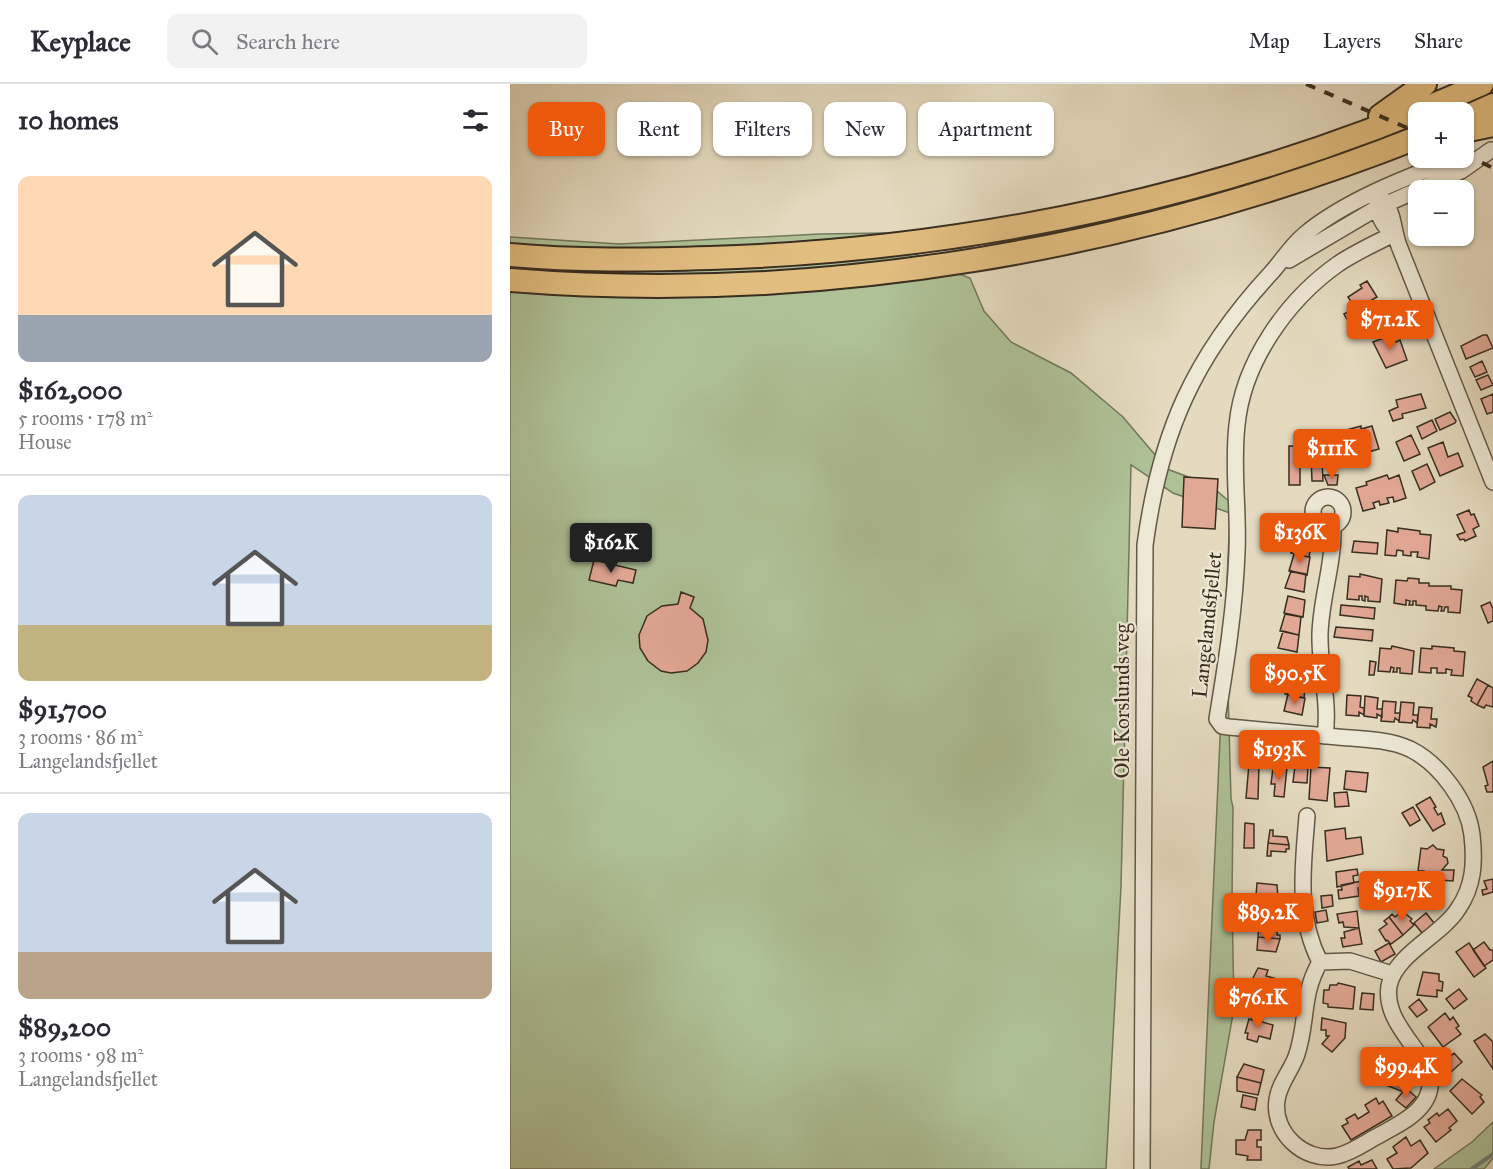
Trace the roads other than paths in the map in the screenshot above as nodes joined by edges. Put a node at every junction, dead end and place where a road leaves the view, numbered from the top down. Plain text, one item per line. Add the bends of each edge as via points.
1 (1425, 84) edge
2 (1482, 84) edge
3 (1493, 105) edge
4 (1474, 114) edge
5 (1493, 125) edge
6 (1474, 129) edge
7 (1352, 136) junction
8 (1408, 142) edge
9 (1492, 150) edge
10 (1474, 154) edge
11 (1440, 168) edge
12 (1380, 201) junction
13 (1394, 234) junction
14 (510, 255) edge
15 (510, 280) edge
16 (1493, 482) edge
17 (1333, 527) dead end
18 (1325, 736) junction
19 (1307, 816) dead end
20 (1320, 962) junction
21 (1392, 974) junction
22 (1142, 1169) edge

1 - 7 highway
2 - 7 highway
3 - 4 highway
5 - 6 highway
7 - 14 highway via 1162,195 1050,221 931,241 836,252 725,258 644,260
8 - 15 highway via 1308,178 1168,219 1054,245 936,265 735,283 643,285
9 - 10 street
9 - 12 street via 1461,171
11 - 12 street
12 - 13 street via 1396,225
12 - 22 street, Ole Korslunds veg via 1275,268 1233,316 1191,383 1165,448 1145,545
13 - 16 street
13 - 18 street, Langelandsfjellet via 1337,265 1287,313 1256,360 1237,423 1237,552 1217,719 1222,726
17 - 18 street via 1332,565 1320,634 1327,706
18 - 21 street, Langelandsfjellet via 1372,740 1410,749 1455,791 1471,827 1473,874 1460,908
19 - 20 street via 1303,906 1306,927
20 - 21 street via 1350,961
20 - 21 street via 1306,994 1297,1054 1281,1086 1276,1107 1288,1138 1304,1151 1326,1157 1348,1153 1410,1117 1430,1091 1429,1071 1394,1016 1389,988

